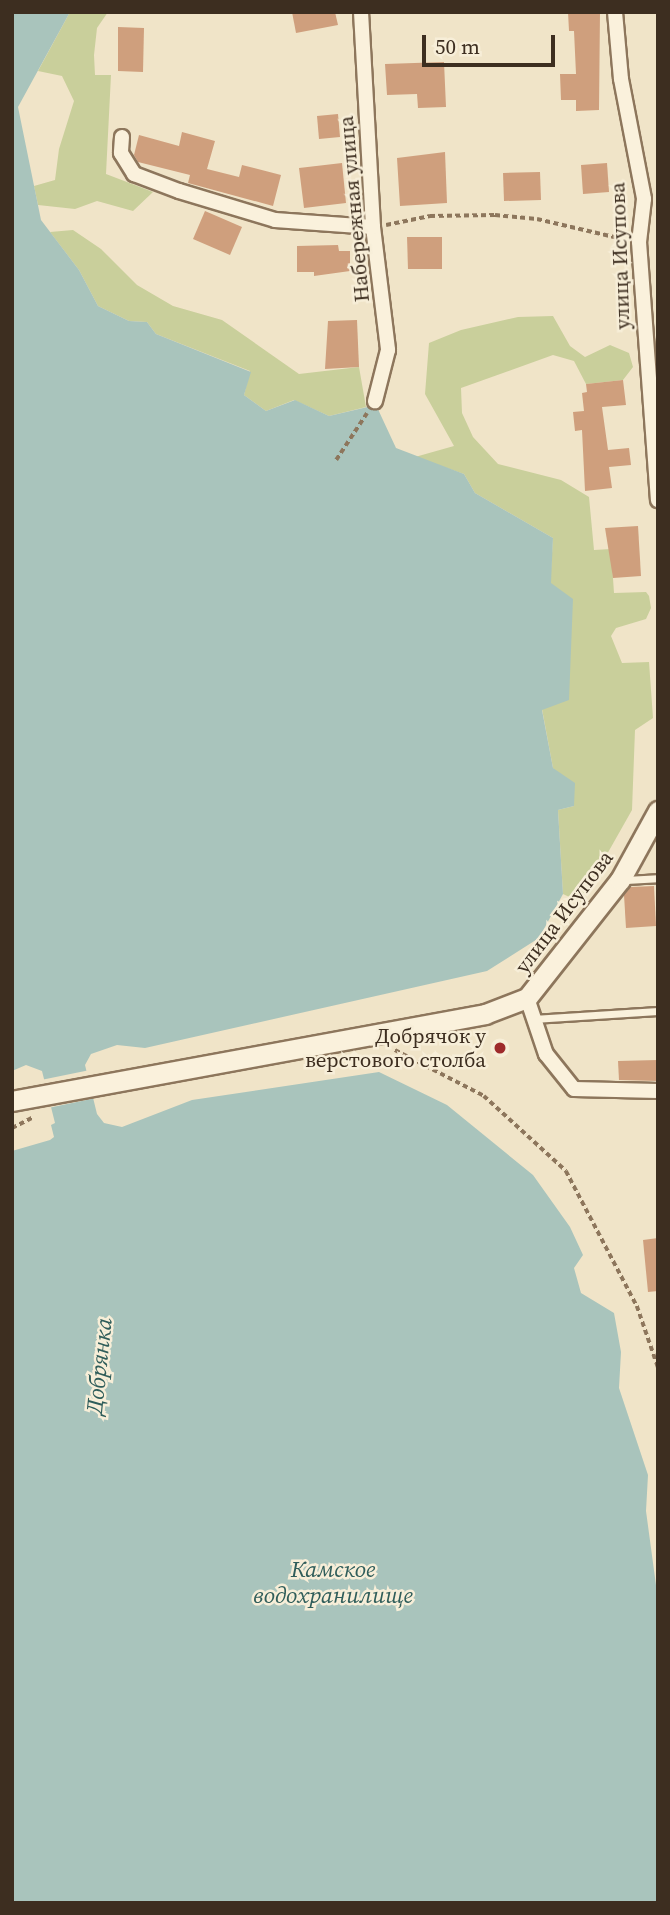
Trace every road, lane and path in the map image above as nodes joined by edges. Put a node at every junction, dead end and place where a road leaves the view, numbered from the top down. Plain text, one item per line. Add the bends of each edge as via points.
1 (361, 12) edge
2 (615, 12) edge
3 (122, 137) dead end
4 (373, 227) junction
5 (639, 242) junction
6 (375, 401) joint
7 (335, 460) dead end
8 (658, 500) edge
9 (658, 811) edge
10 (658, 878) edge
11 (620, 880) junction
12 (527, 998) junction
13 (658, 1011) edge
14 (533, 1019) junction
15 (384, 1051) dead end
16 (658, 1091) edge
17 (20, 1100) edge
18 (39, 1116) dead end
19 (12, 1128) edge
20 (658, 1367) edge

1 - 4 street, Набережная улица
2 - 5 street, улица Исупова via 621,79 644,199
3 - 4 street via 121,153 134,174 179,191 275,220
4 - 5 path via 430,216 495,215 537,219
4 - 6 street, Набережная улица via 388,350
5 - 8 street, улица Исупова
6 - 7 path
9 - 11 street, улица Исупова
10 - 11 lane
11 - 12 street, улица Исупова
12 - 14 street
12 - 17 street, улица Исупова via 485,1014
13 - 14 lane
14 - 16 street via 546,1054 574,1089
15 - 20 path via 397,1050 484,1096 566,1171 622,1272
18 - 19 path

